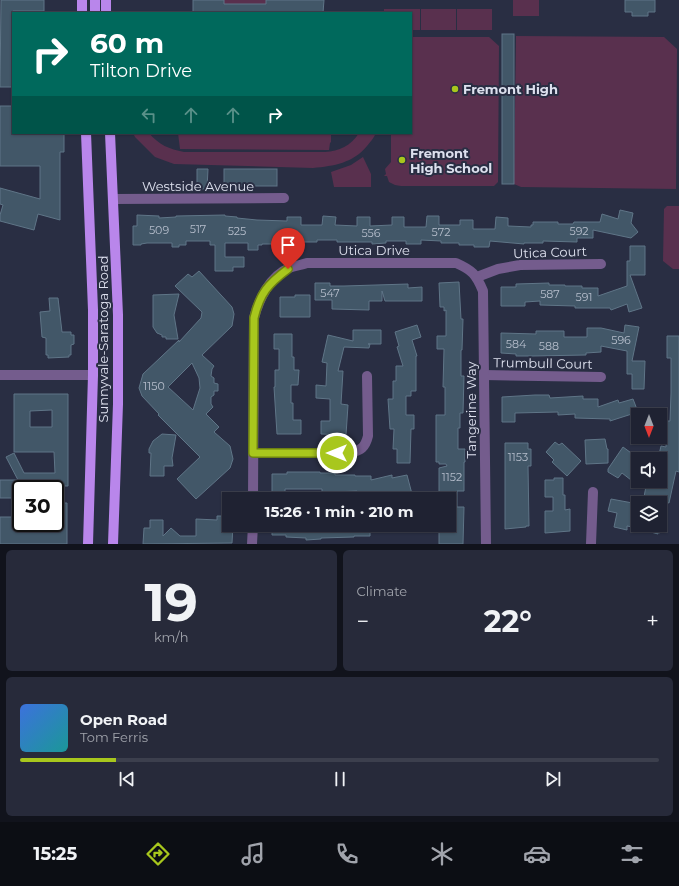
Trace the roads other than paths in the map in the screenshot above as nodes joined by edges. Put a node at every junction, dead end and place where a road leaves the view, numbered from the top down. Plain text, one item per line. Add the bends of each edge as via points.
1 (82, 0) edge
2 (95, 0) edge
3 (106, 0) edge
4 (82, 12) edge
5 (95, 12) edge
6 (106, 12) edge
7 (86, 134) edge
8 (110, 134) edge
9 (284, 198) dead end
10 (113, 199) junction
11 (601, 264) dead end
12 (477, 277) junction
13 (0, 375) edge
14 (93, 375) junction
15 (484, 375) junction
16 (367, 376) dead end
17 (601, 376) dead end
18 (253, 453) junction
19 (253, 492) edge
20 (593, 492) dead end
21 (253, 532) edge
22 (88, 544) edge
23 (113, 544) edge
24 (252, 544) edge
25 (486, 544) edge
26 (591, 544) edge

1 - 4 main road
2 - 5 main road
3 - 6 main road
7 - 14 main road, Sunnyvale-Saratoga Road via 92,271
8 - 10 main road, Sunnyvale-Saratoga Road
9 - 10 street, Westside Avenue
10 - 23 main road, Sunnyvale-Saratoga Road via 118,404
11 - 12 street, Utica Court via 520,264
12 - 15 street, Tangerine Way via 483,291 484,303
12 - 18 street, Utica Drive via 467,267 456,262 307,263 288,269 271,282 257,304 254,318
13 - 14 street
14 - 22 main road, Sunnyvale-Saratoga Road
15 - 17 street, Trumbull Court
15 - 25 street, Tangerine Way
16 - 18 street via 368,436 366,444 360,450
18 - 19 street
20 - 26 street
21 - 24 street

